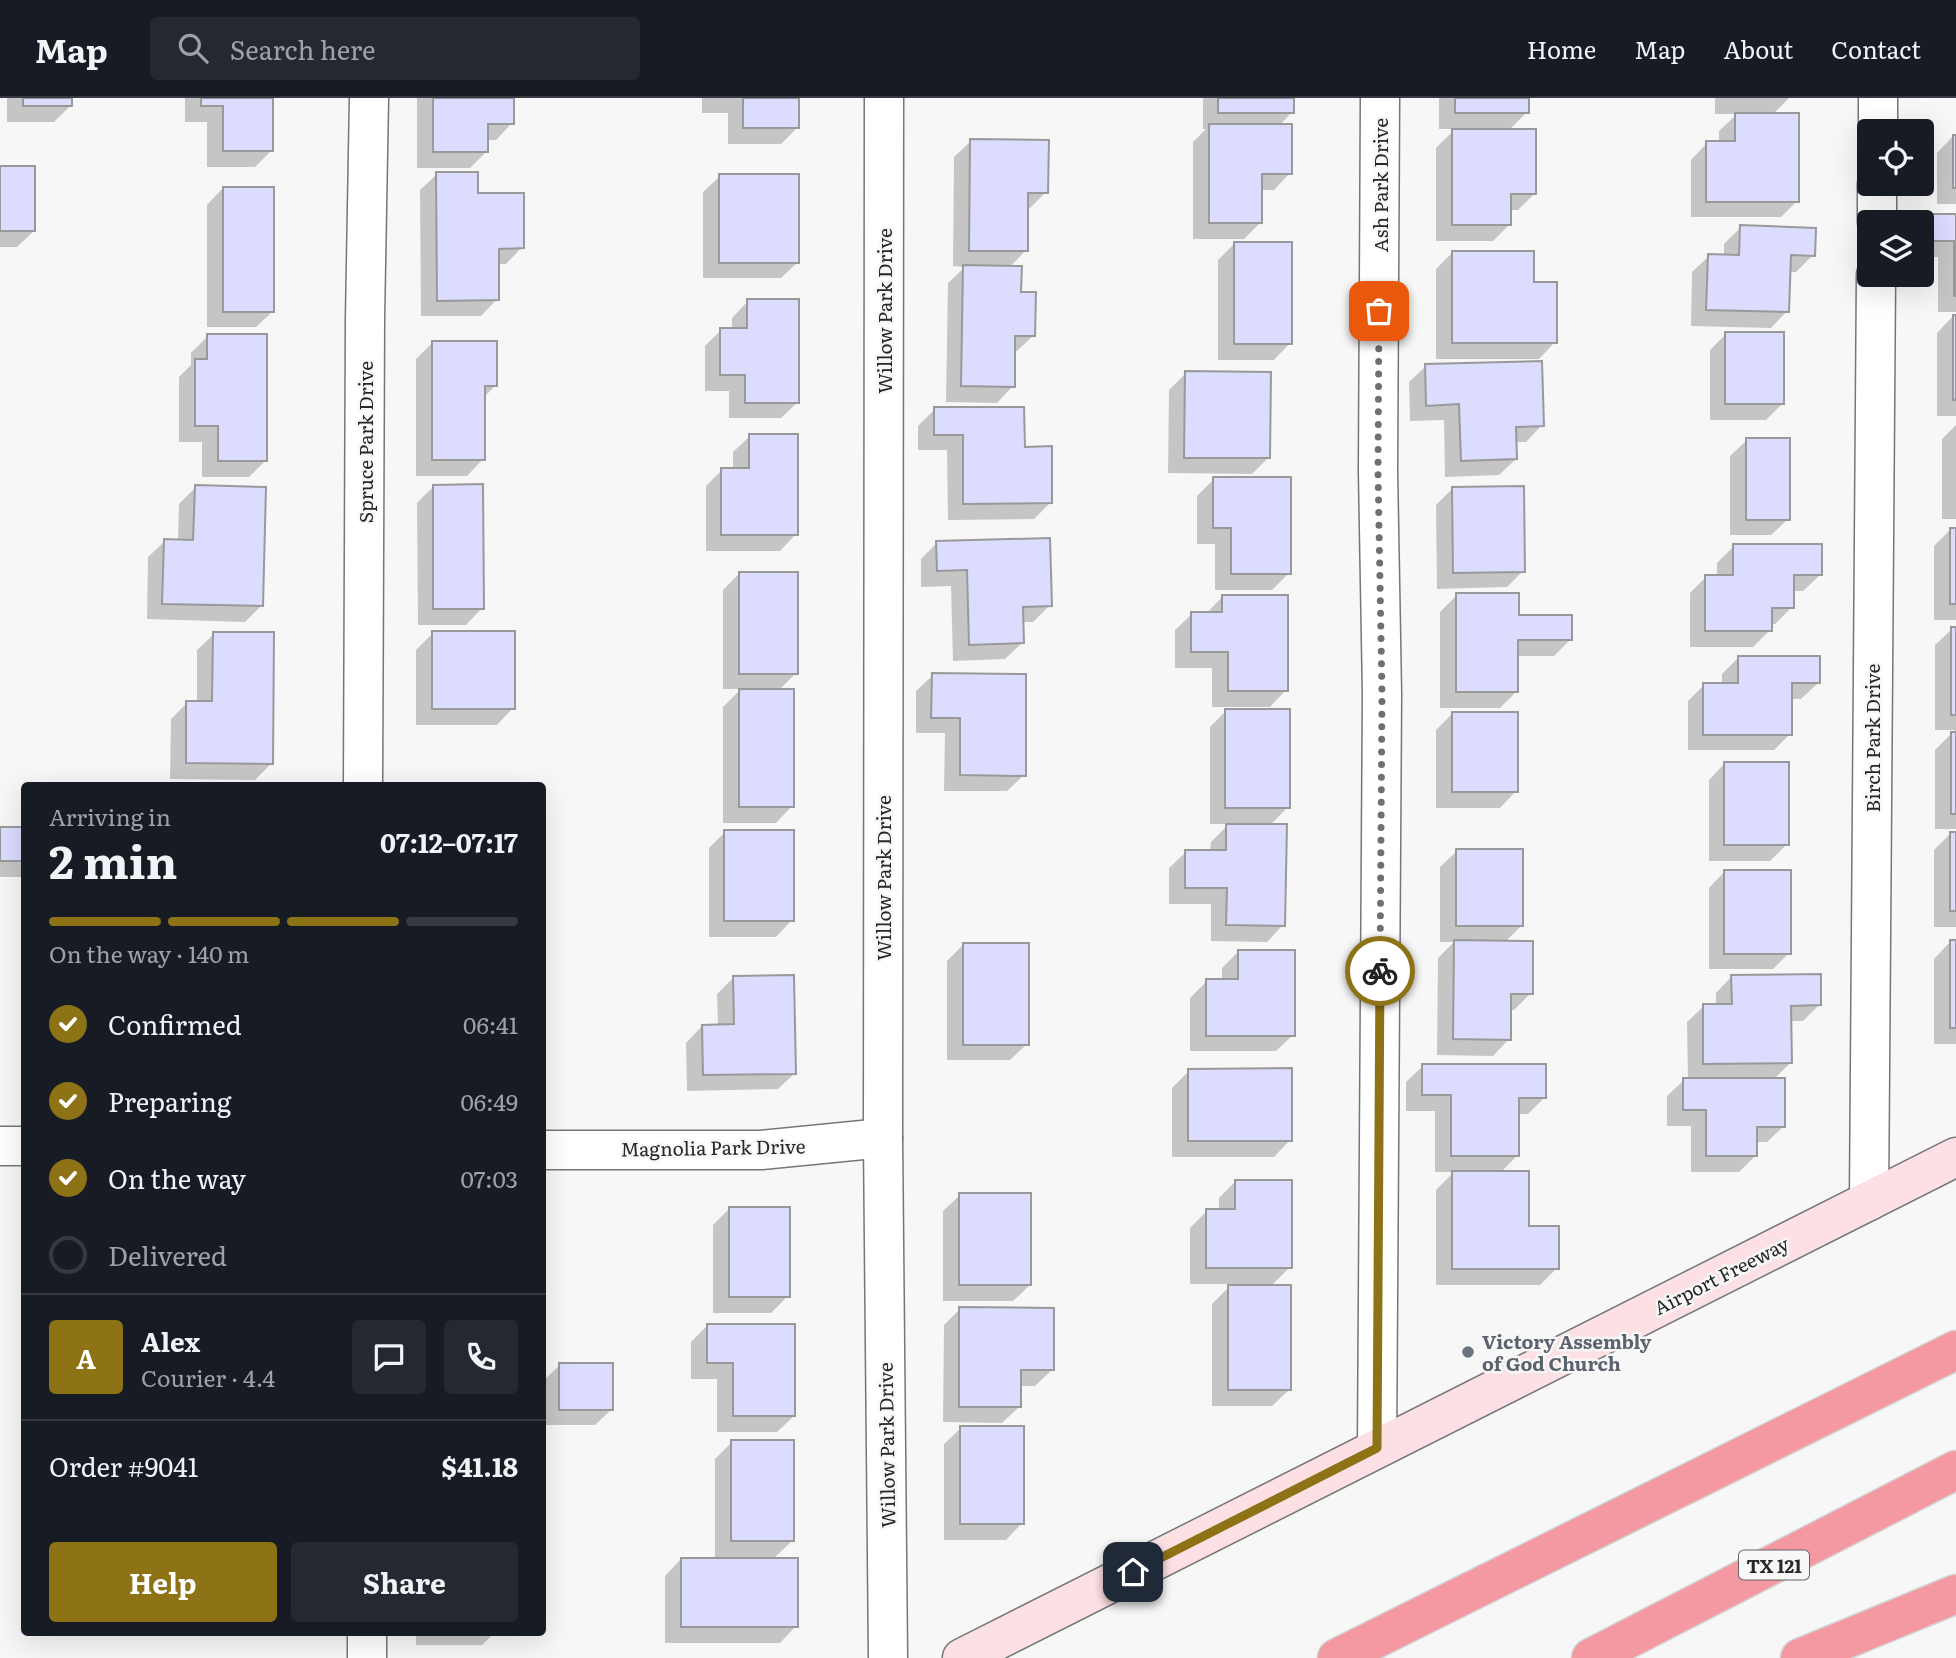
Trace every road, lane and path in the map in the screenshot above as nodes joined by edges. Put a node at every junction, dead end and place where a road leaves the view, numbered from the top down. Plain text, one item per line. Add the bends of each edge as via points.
1 (369, 98) edge
2 (884, 98) edge
3 (1380, 98) edge
4 (1878, 98) edge
5 (1878, 119) edge
6 (1876, 287) edge
7 (363, 782) edge
8 (883, 1138) junction
9 (0, 1146) edge
10 (21, 1146) edge
11 (546, 1150) edge
12 (1956, 1157) edge
13 (1868, 1201) junction
14 (1949, 1352) edge
15 (1377, 1448) junction
16 (1956, 1470) edge
17 (1956, 1594) edge
18 (366, 1636) edge
19 (367, 1658) edge
20 (888, 1658) edge
21 (962, 1658) edge
22 (1337, 1658) edge
23 (1591, 1658) edge
24 (1800, 1658) edge

1 - 7 street, Spruce Park Drive
2 - 8 street, Willow Park Drive
3 - 15 street, Ash Park Drive
4 - 5 street
6 - 13 street, Birch Park Drive
8 - 11 street, Magnolia Park Drive via 761,1150
8 - 20 street, Willow Park Drive
9 - 10 street
12 - 13 main road, Airport Freeway
13 - 15 main road, Airport Freeway
14 - 22 highway
15 - 21 main road, Airport Freeway
16 - 23 highway, TX 121
17 - 24 highway
18 - 19 street

